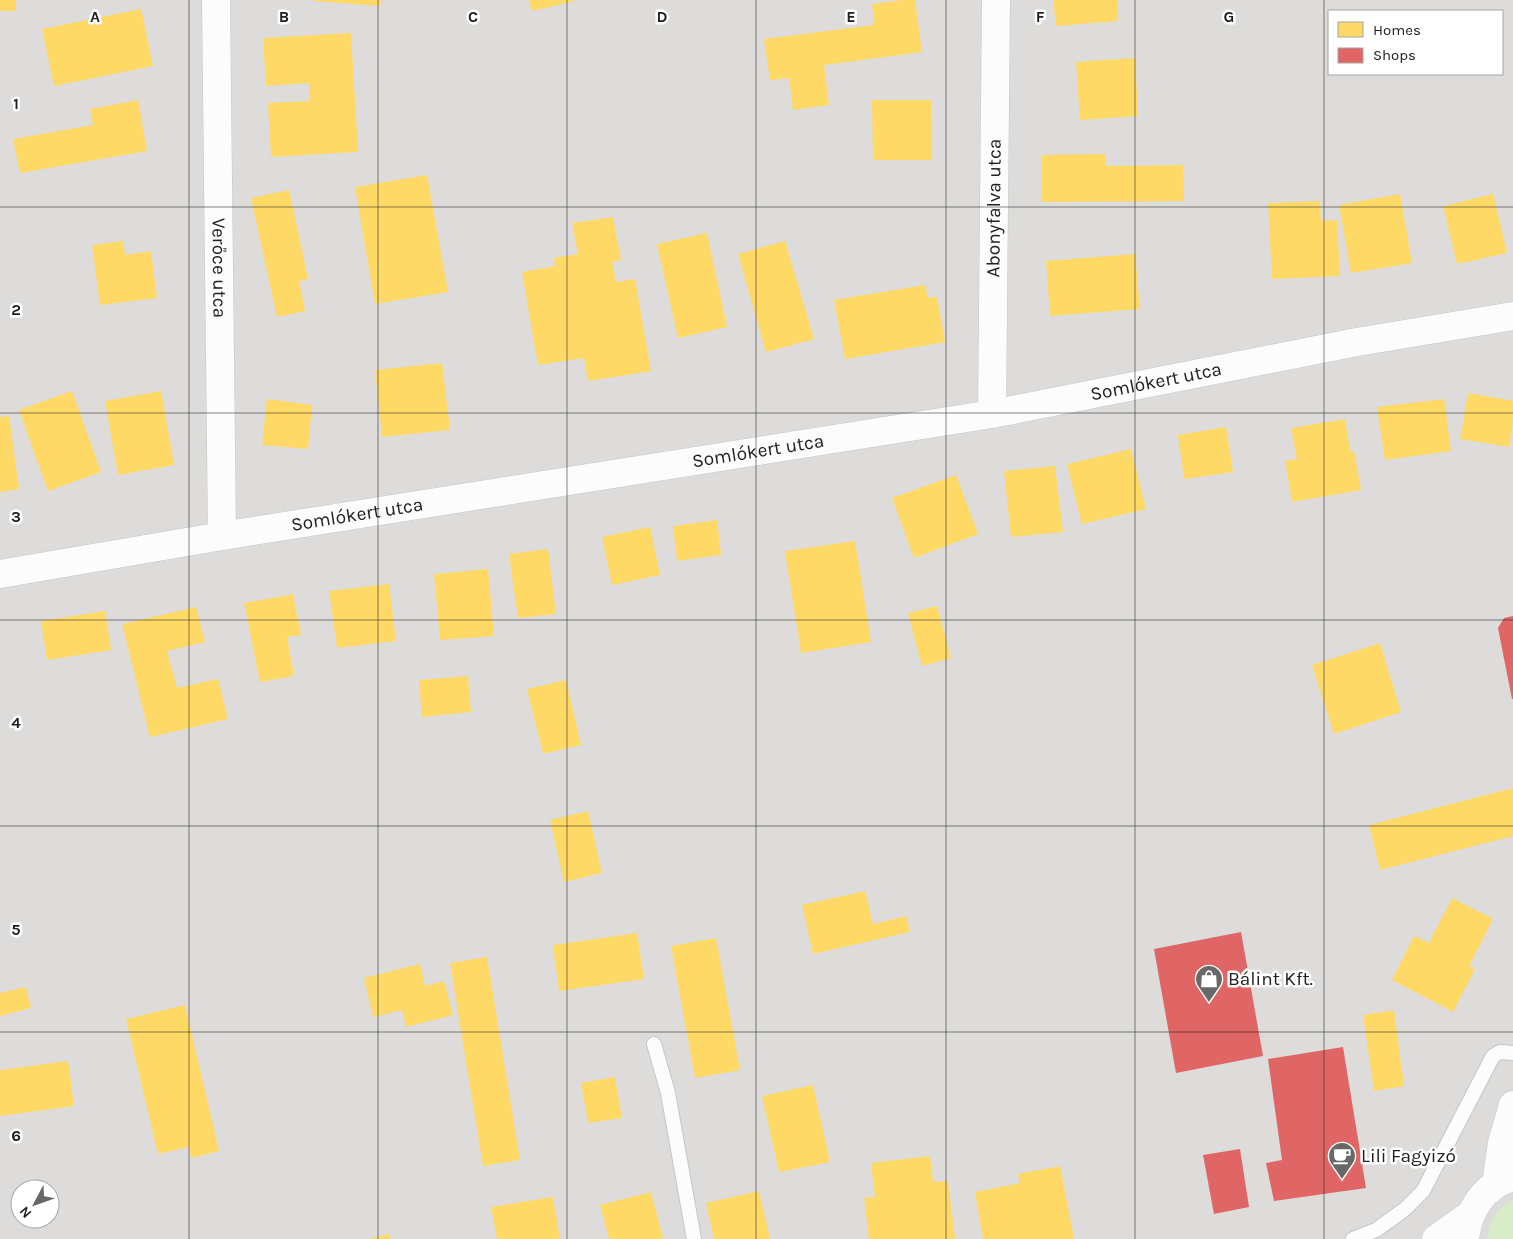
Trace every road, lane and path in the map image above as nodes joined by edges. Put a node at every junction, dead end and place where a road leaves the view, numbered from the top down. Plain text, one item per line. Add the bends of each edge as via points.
1 (216, 0) edge
2 (996, 0) edge
3 (1513, 316) edge
4 (992, 414) junction
5 (222, 536) junction
6 (0, 574) edge
7 (654, 1044) dead end
8 (1513, 1053) edge
9 (1513, 1105) edge
10 (1505, 1180) edge
11 (1467, 1227) edge
12 (694, 1239) edge
13 (1353, 1239) edge
14 (1436, 1239) edge

1 - 5 street, Verőce utca
2 - 4 street, Abonyfalva utca
3 - 4 street, Somlókert utca via 1357,342
4 - 5 street, Somlókert utca
5 - 6 street, Somlókert utca
7 - 12 lane via 668,1093
8 - 13 lane via 1500,1052 1493,1056 1423,1190 1405,1210 1376,1230
9 - 10 street via 1502,1143
10 - 11 street via 1480,1198
11 - 14 street

